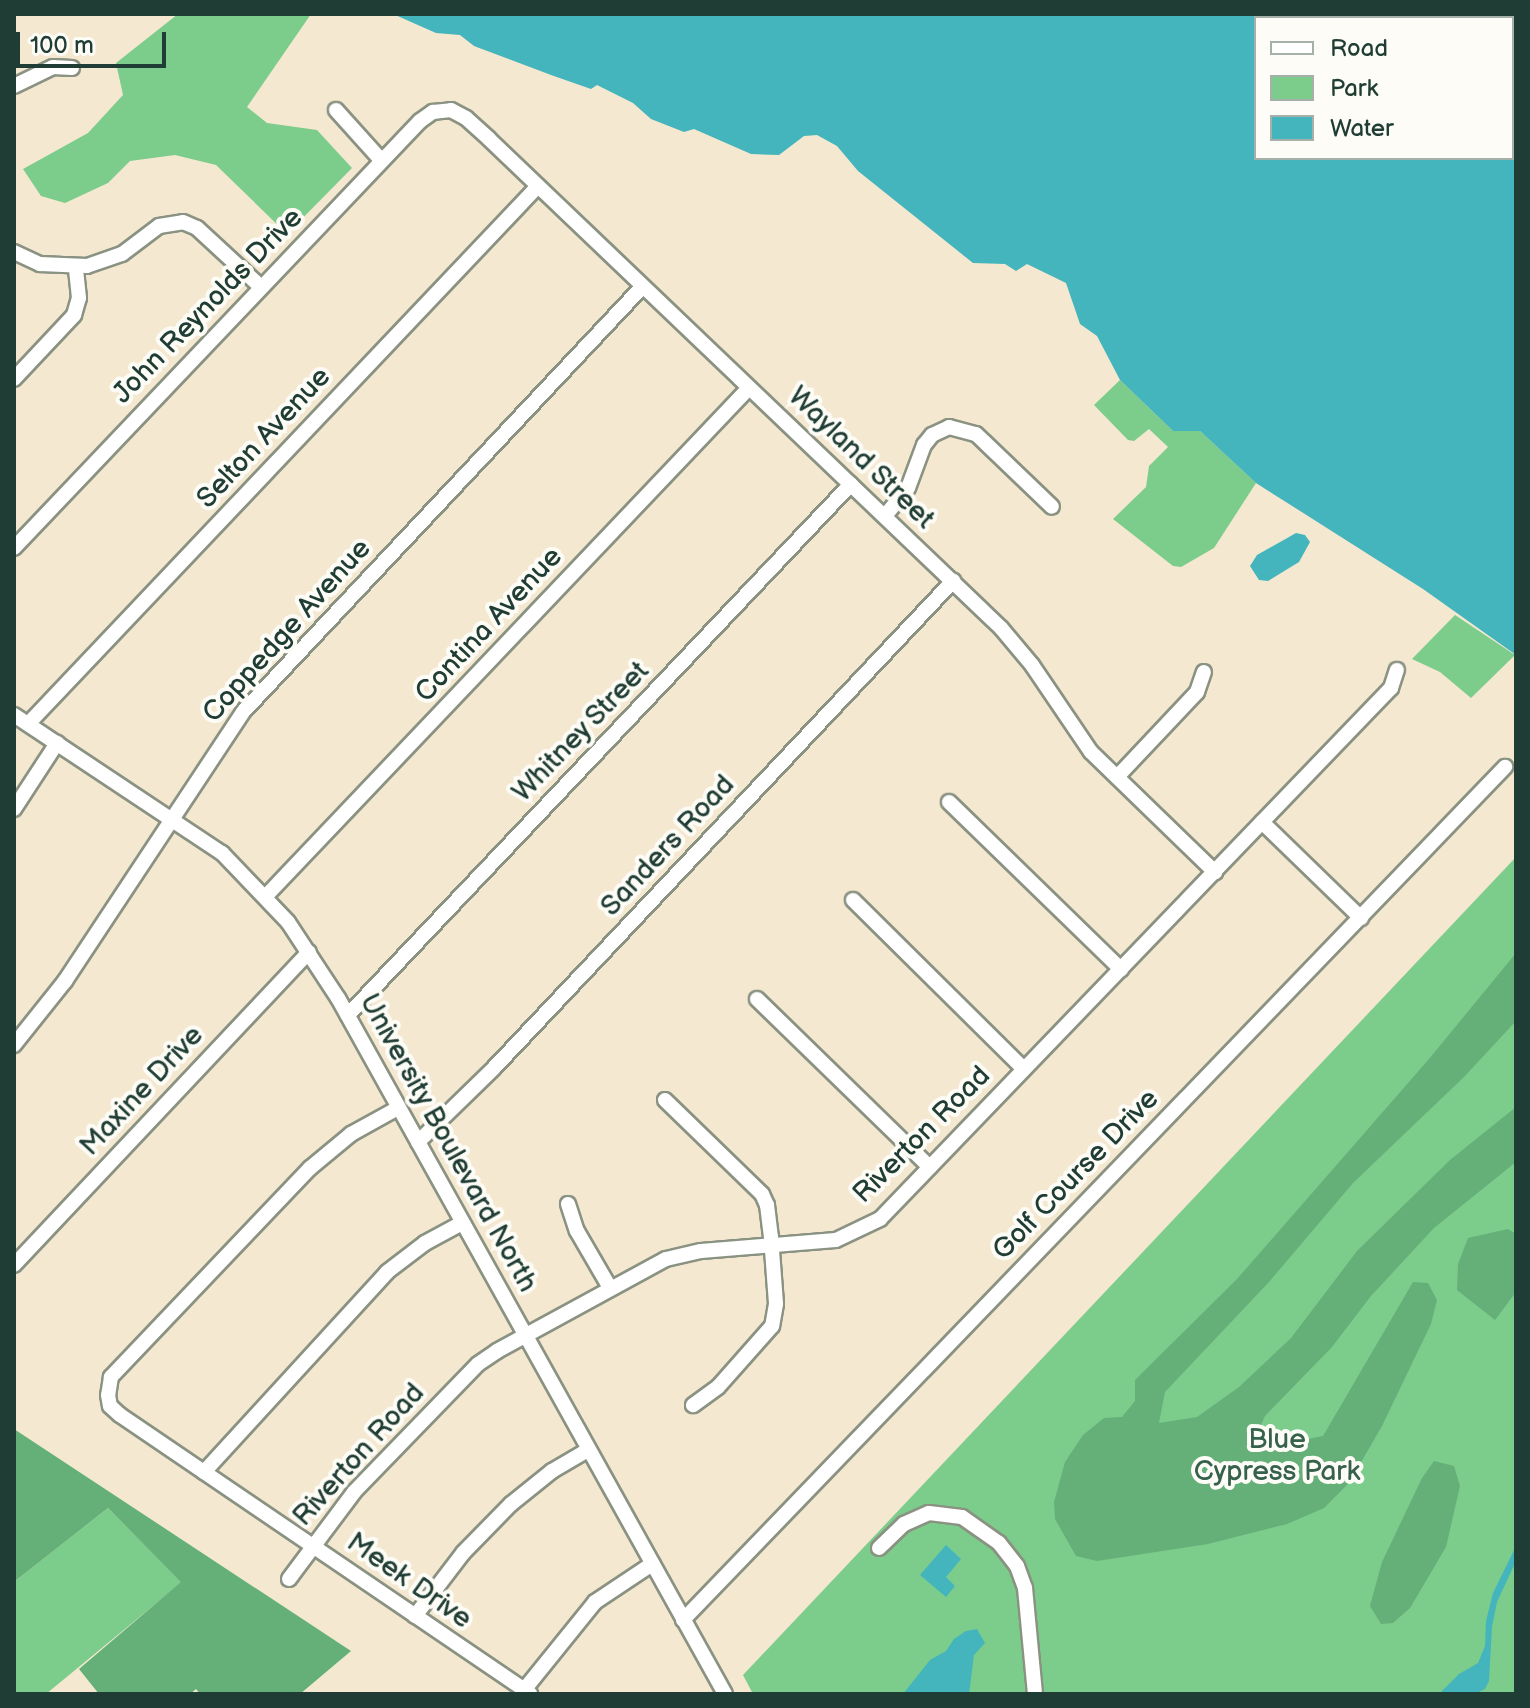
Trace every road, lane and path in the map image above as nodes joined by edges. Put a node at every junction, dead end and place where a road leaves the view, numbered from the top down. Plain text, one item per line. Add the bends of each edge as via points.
1 (72, 68) dead end
2 (14, 86) edge
3 (445, 109) joint
4 (336, 110) dead end
5 (381, 160) junction
6 (537, 187) junction
7 (14, 252) edge
8 (76, 267) junction
9 (643, 286) junction
10 (261, 287) junction
11 (14, 379) edge
12 (749, 388) junction
13 (851, 484) junction
14 (1052, 507) dead end
15 (885, 516) junction
16 (14, 548) edge
17 (953, 581) junction
18 (1397, 670) dead end
19 (1204, 672) dead end
20 (14, 715) edge
21 (28, 724) junction
22 (57, 743) junction
23 (1505, 767) dead end
24 (1117, 777) junction
25 (949, 802) dead end
26 (14, 809) edge
27 (173, 818) junction
28 (1262, 822) junction
29 (1215, 872) junction
30 (266, 896) junction
31 (853, 900) dead end
32 (1361, 918) junction
33 (309, 952) junction
34 (1121, 969) junction
35 (757, 999) dead end
36 (348, 1015) junction
37 (14, 1045) edge
38 (1024, 1069) junction
39 (665, 1100) dead end
40 (398, 1108) junction
41 (418, 1142) junction
42 (930, 1167) junction
43 (568, 1204) dead end
44 (462, 1223) junction
45 (772, 1246) junction
46 (14, 1265) edge
47 (610, 1288) junction
48 (526, 1337) junction
49 (693, 1405) dead end
50 (588, 1450) junction
51 (204, 1472) junction
52 (312, 1545) junction
53 (879, 1548) dead end
54 (652, 1564) junction
55 (289, 1579) dead end
56 (415, 1616) junction
57 (683, 1620) junction
58 (527, 1692) edge
59 (725, 1694) edge
60 (1035, 1694) edge

1 - 2 street via 53,67
3 - 5 street, John Reynolds Drive via 426,116
3 - 6 street, Wayland Street via 466,118
4 - 5 street
5 - 10 street, John Reynolds Drive
6 - 9 street, Wayland Street
6 - 21 street, Selton Avenue
7 - 8 street via 40,264
8 - 10 street via 115,258 165,223 183,222 197,228
8 - 11 street via 79,298 74,315
9 - 12 street, Wayland Street
9 - 27 street, Coppedge Avenue via 269,682
10 - 16 street, John Reynolds Drive
12 - 13 street, Wayland Street
12 - 30 street, Contina Avenue
13 - 15 street, Wayland Street
13 - 36 street, Whitney Street
14 - 15 street via 976,434 949,427 924,445 908,488
15 - 17 street, Wayland Street
17 - 24 street, Wayland Street via 1016,643 1076,734
17 - 41 street, Sanders Road
18 - 28 street, Riverton Road via 1391,688
19 - 24 street via 1197,692
20 - 21 street, University Boulevard North
21 - 22 street, University Boulevard North
22 - 26 street
22 - 27 street, University Boulevard North
23 - 32 street, Golf Course Drive
24 - 29 street, Wayland Street
25 - 34 street
27 - 30 street, University Boulevard North via 222,853
27 - 37 street, Coppedge Avenue via 53,998
28 - 29 street, Riverton Road
28 - 32 street
29 - 34 street, Riverton Road
30 - 33 street, University Boulevard North
31 - 38 street
32 - 57 street, Golf Course Drive
33 - 36 street, University Boulevard North
33 - 46 street, Maxine Drive
34 - 38 street, Riverton Road
35 - 42 street
36 - 40 street, University Boulevard North
38 - 42 street, Riverton Road
39 - 45 street via 762,1194
40 - 41 street, University Boulevard North
40 - 51 street, Meek Drive via 351,1134 310,1168 111,1377 110,1406
41 - 44 street, University Boulevard North
42 - 45 street, Riverton Road via 889,1212 855,1234
43 - 47 street via 577,1231
44 - 48 street, University Boulevard North
44 - 51 street via 387,1272
45 - 47 street, Riverton Road via 684,1254
45 - 49 street via 772,1326 718,1387
47 - 48 street, Riverton Road
48 - 50 street, University Boulevard North
48 - 52 street, Riverton Road via 478,1364 354,1492
50 - 54 street, University Boulevard North
50 - 56 street via 511,1504 463,1553
51 - 52 street, Meek Drive
52 - 55 street, Riverton Road
52 - 56 street, Meek Drive
53 - 60 street via 904,1524 929,1513 962,1517 999,1543 1017,1566 1025,1588
54 - 57 street, University Boulevard North
54 - 58 street via 595,1602
56 - 58 street, Meek Drive
57 - 59 street, University Boulevard North

